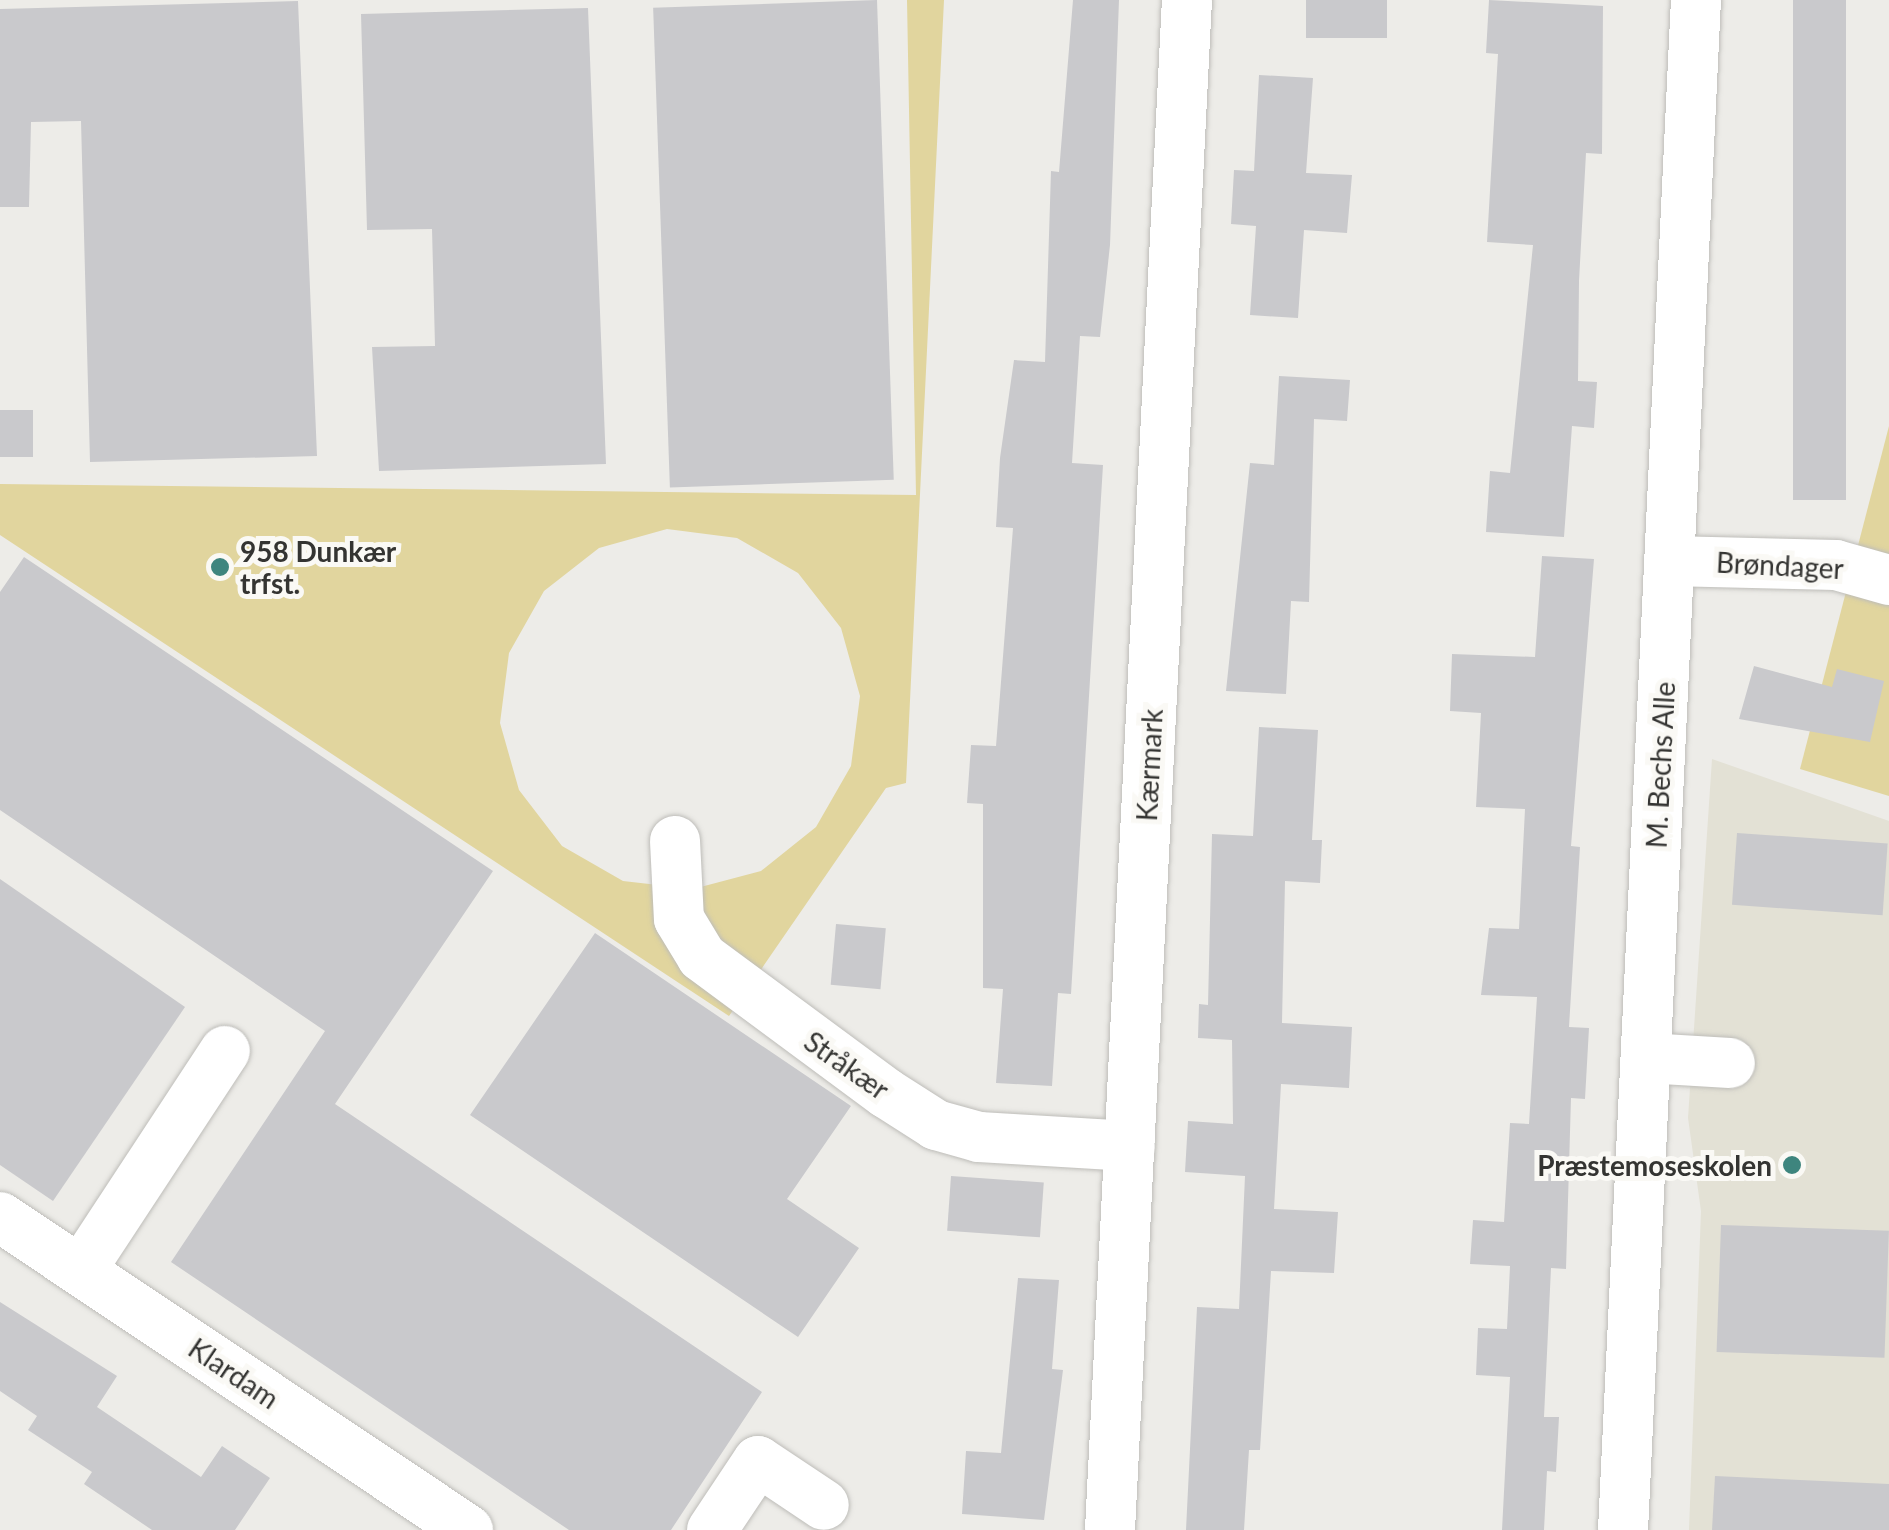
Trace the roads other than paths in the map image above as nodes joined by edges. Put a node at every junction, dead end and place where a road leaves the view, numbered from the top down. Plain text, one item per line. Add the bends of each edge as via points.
1 (1187, 0) edge
2 (1696, 0) edge
3 (1670, 560) junction
4 (1889, 580) edge
5 (675, 841) dead end
6 (225, 1052) dead end
7 (1646, 1058) junction
8 (1730, 1063) dead end
9 (1130, 1146) junction
10 (0, 1217) edge
11 (81, 1270) junction
12 (824, 1505) dead end
13 (468, 1530) edge
14 (712, 1530) edge
15 (1110, 1530) edge
16 (1623, 1530) edge

1 - 9 street, Kærmark
2 - 3 street, M. Bechs Alle
3 - 4 street, Brøndager via 1836,565
3 - 7 street, M. Bechs Alle
5 - 9 street, Stråkær via 679,919 702,957 886,1093 936,1125 980,1137
6 - 11 street
7 - 8 street
7 - 16 street, M. Bechs Alle
9 - 15 street, Kærmark
10 - 11 street, Klardam
11 - 13 street, Klardam
12 - 14 street via 758,1461

